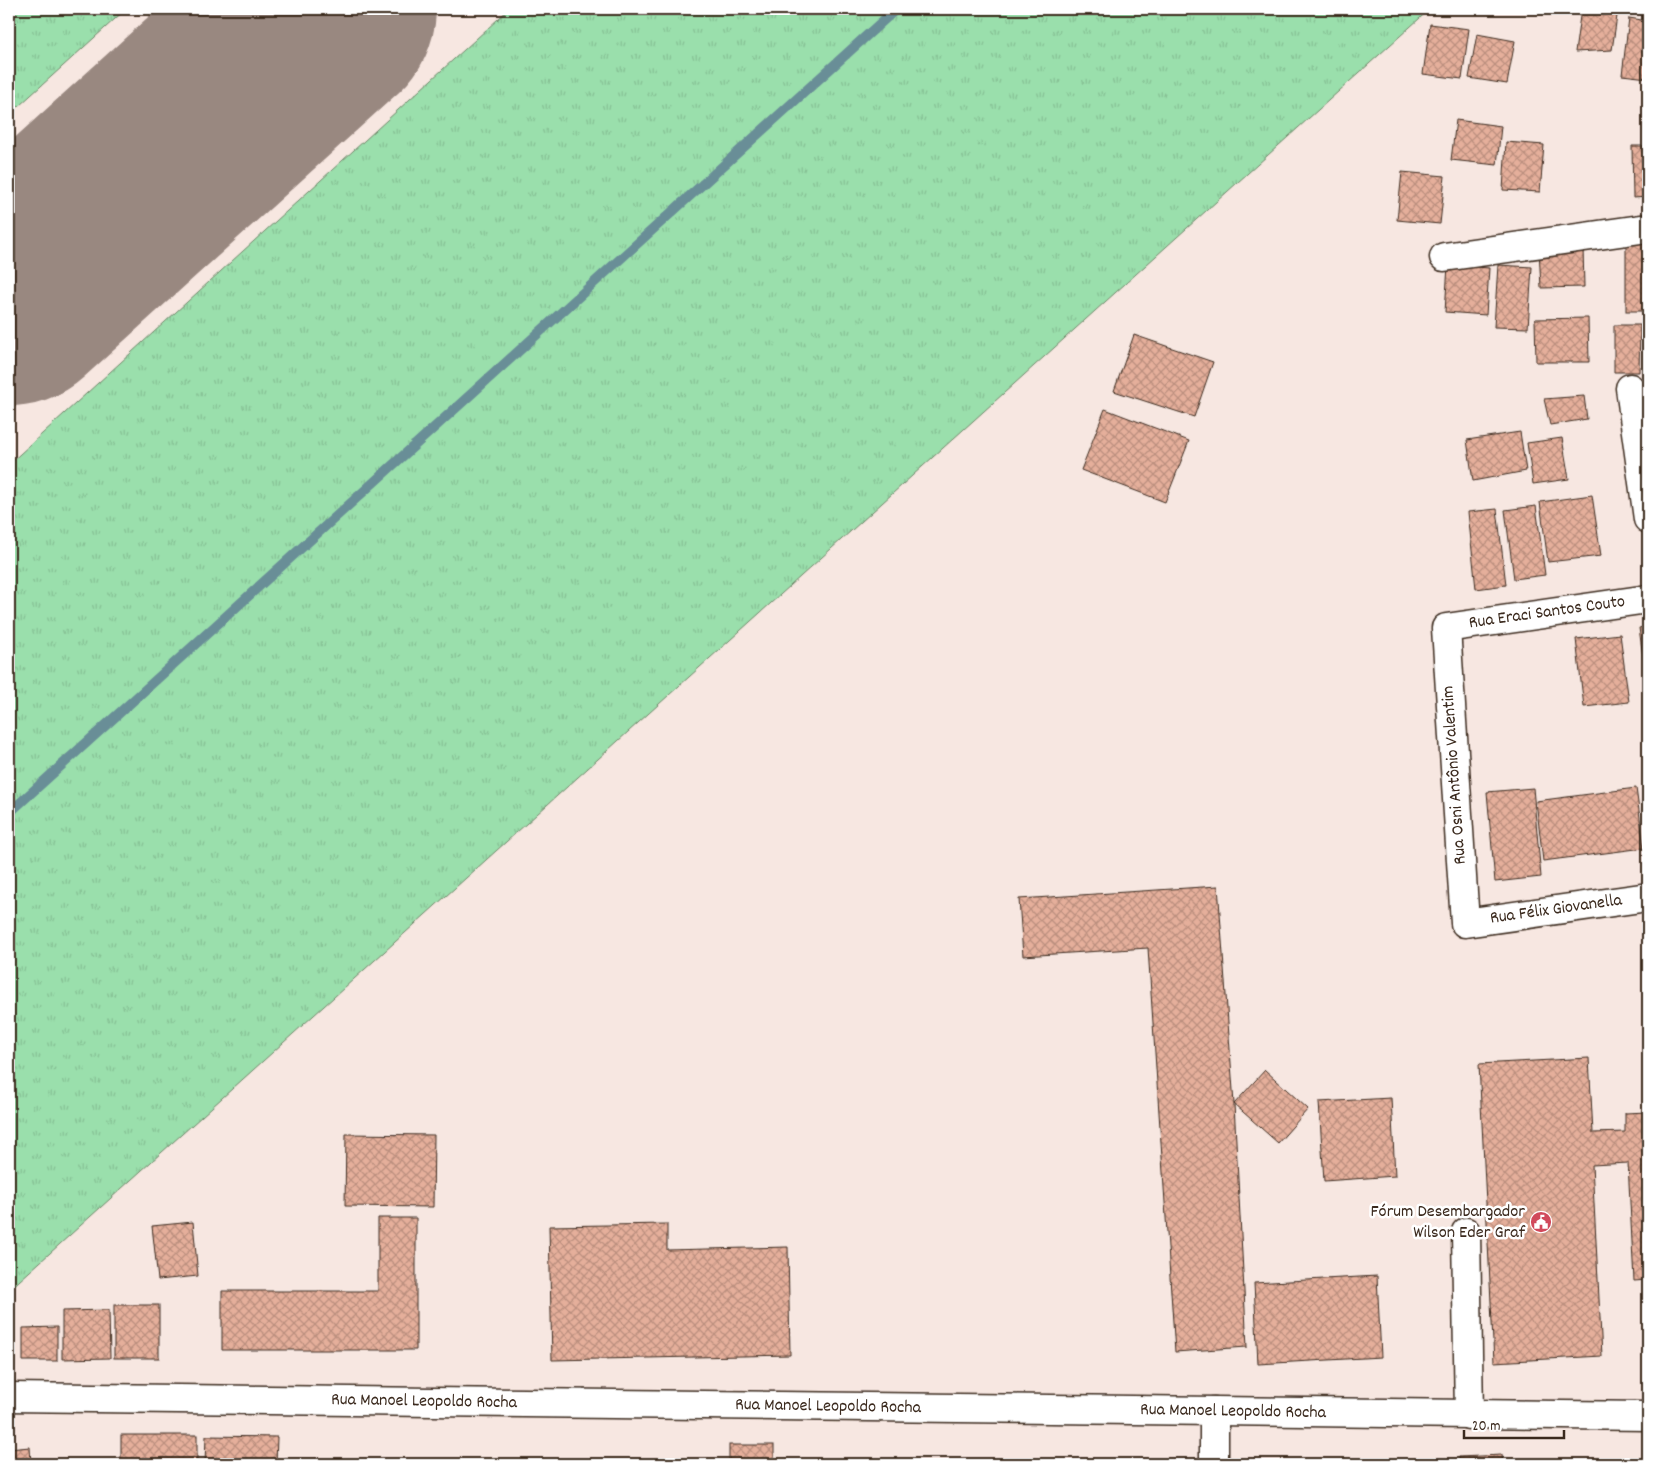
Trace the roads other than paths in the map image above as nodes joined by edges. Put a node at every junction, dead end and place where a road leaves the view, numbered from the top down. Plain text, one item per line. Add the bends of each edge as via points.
1 (1648, 228) edge
2 (1444, 257) dead end
3 (1630, 388) dead end
4 (1648, 518) edge
5 (1648, 599) edge
6 (1446, 628) joint
7 (1648, 897) edge
8 (1465, 923) joint
9 (1466, 1232) dead end
10 (9, 1397) edge
11 (1214, 1412) junction
12 (1469, 1415) junction
13 (1648, 1416) edge
14 (1214, 1464) edge

1 - 2 main road
3 - 4 main road
5 - 6 main road, Rua Eraci Santos Couto
6 - 8 main road, Rua Osni Antônio Valentim
7 - 8 main road, Rua Félix Giovanella
9 - 12 main road
10 - 11 main road, Rua Manoel Leopoldo Rocha
11 - 12 main road, Rua Manoel Leopoldo Rocha
11 - 14 main road
12 - 13 main road, Rua Manoel Leopoldo Rocha

